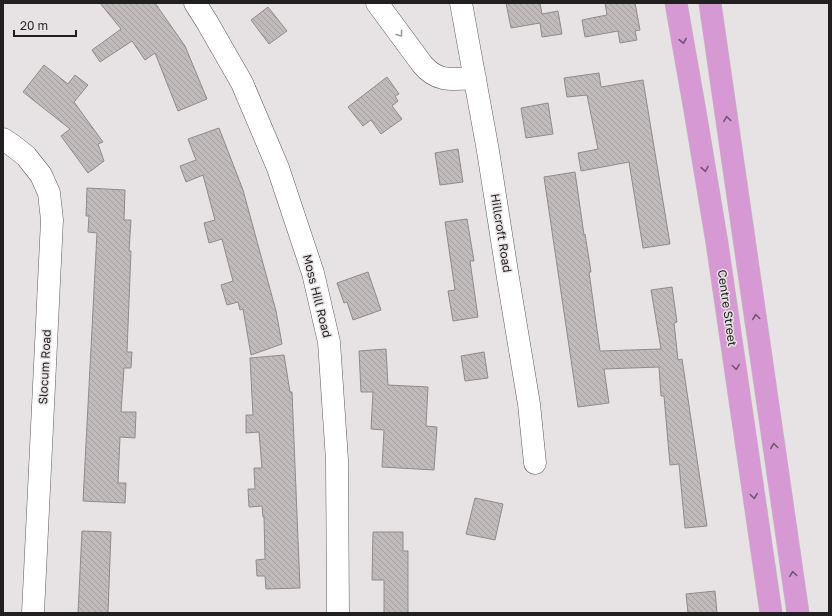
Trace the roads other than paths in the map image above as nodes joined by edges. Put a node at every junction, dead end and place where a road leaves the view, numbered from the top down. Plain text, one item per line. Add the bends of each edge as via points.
1 (195, 3) edge
2 (377, 3) edge
3 (461, 3) edge
4 (676, 3) edge
5 (710, 3) edge
6 (475, 78) junction
7 (3, 139) edge
8 (535, 463) dead end
9 (33, 613) edge
10 (338, 613) edge
11 (771, 613) edge
12 (798, 613) edge

1 - 10 street, Moss Hill Road via 242,83 278,168 315,281 329,342 337,460
2 -> 6 street via 430,73 447,79
3 - 6 street, Hillcroft Road
4 -> 11 highway, Centre Street via 715,227
12 -> 5 highway
6 - 8 street, Hillcroft Road via 529,404
7 - 9 street, Slocum Road via 26,156 41,175 49,193 52,220

